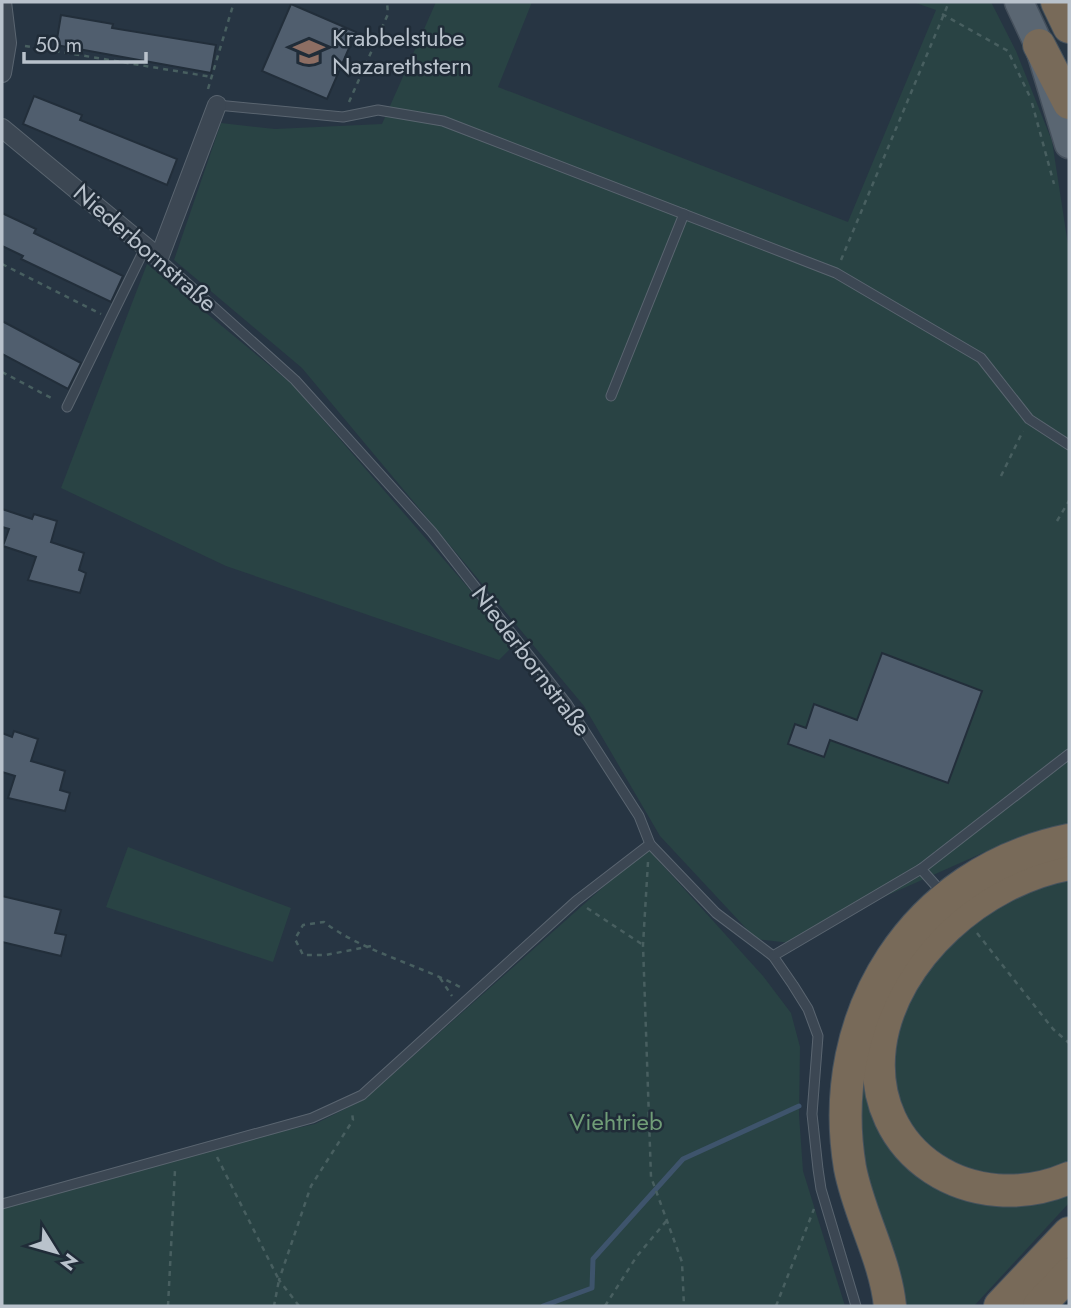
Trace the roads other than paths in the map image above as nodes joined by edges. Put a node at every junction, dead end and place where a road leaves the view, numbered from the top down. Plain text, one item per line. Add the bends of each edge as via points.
1 (2, 2) edge
2 (1019, 2) edge
3 (1058, 2) edge
4 (1069, 27) edge
5 (1039, 45) junction
6 (2, 74) edge
7 (1069, 103) edge
8 (217, 105) joint
9 (2, 128) edge
10 (1069, 144) edge
11 (684, 214) junction
12 (152, 252) junction
13 (611, 396) dead end
14 (67, 407) road end
15 (1069, 445) edge
16 (1069, 754) edge
17 (1069, 840) edge
18 (650, 844) junction
19 (1069, 864) edge
20 (921, 869) junction
21 (938, 888) dead end
22 (773, 956) junction
23 (1069, 1178) edge
24 (2, 1204) edge
25 (1069, 1233) edge
26 (1069, 1274) edge
27 (856, 1306) edge
28 (890, 1306) edge
29 (1000, 1306) edge
30 (1039, 1306) edge

1 - 6 street via 7,43
2 - 5 main road
3 - 4 highway
5 - 7 highway
5 - 10 main road
8 - 11 lane via 343,117 378,110 443,121
8 - 12 street
9 - 12 street, Niederbornstraße
11 - 13 lane
11 - 15 lane via 836,273 981,358 1029,419
12 - 14 lane via 110,319
12 - 18 lane, Niederbornstraße via 295,380 432,533 567,704 639,816
16 - 20 lane
17 - 28 highway via 1009,859 946,896 905,938 867,1005 848,1073 846,1127 855,1187
18 - 22 lane, Niederbornstraße via 716,913
18 - 24 lane via 576,901 362,1095 312,1118
19 - 23 highway via 1008,885 945,929 916,964 893,1004 879,1068 887,1107 905,1141 947,1178 1007,1193 1041,1189
20 - 21 lane
20 - 22 lane
22 - 27 lane, Niederbornstraße via 808,1009 818,1036 812,1114 821,1189
25 - 29 highway
26 - 30 highway

